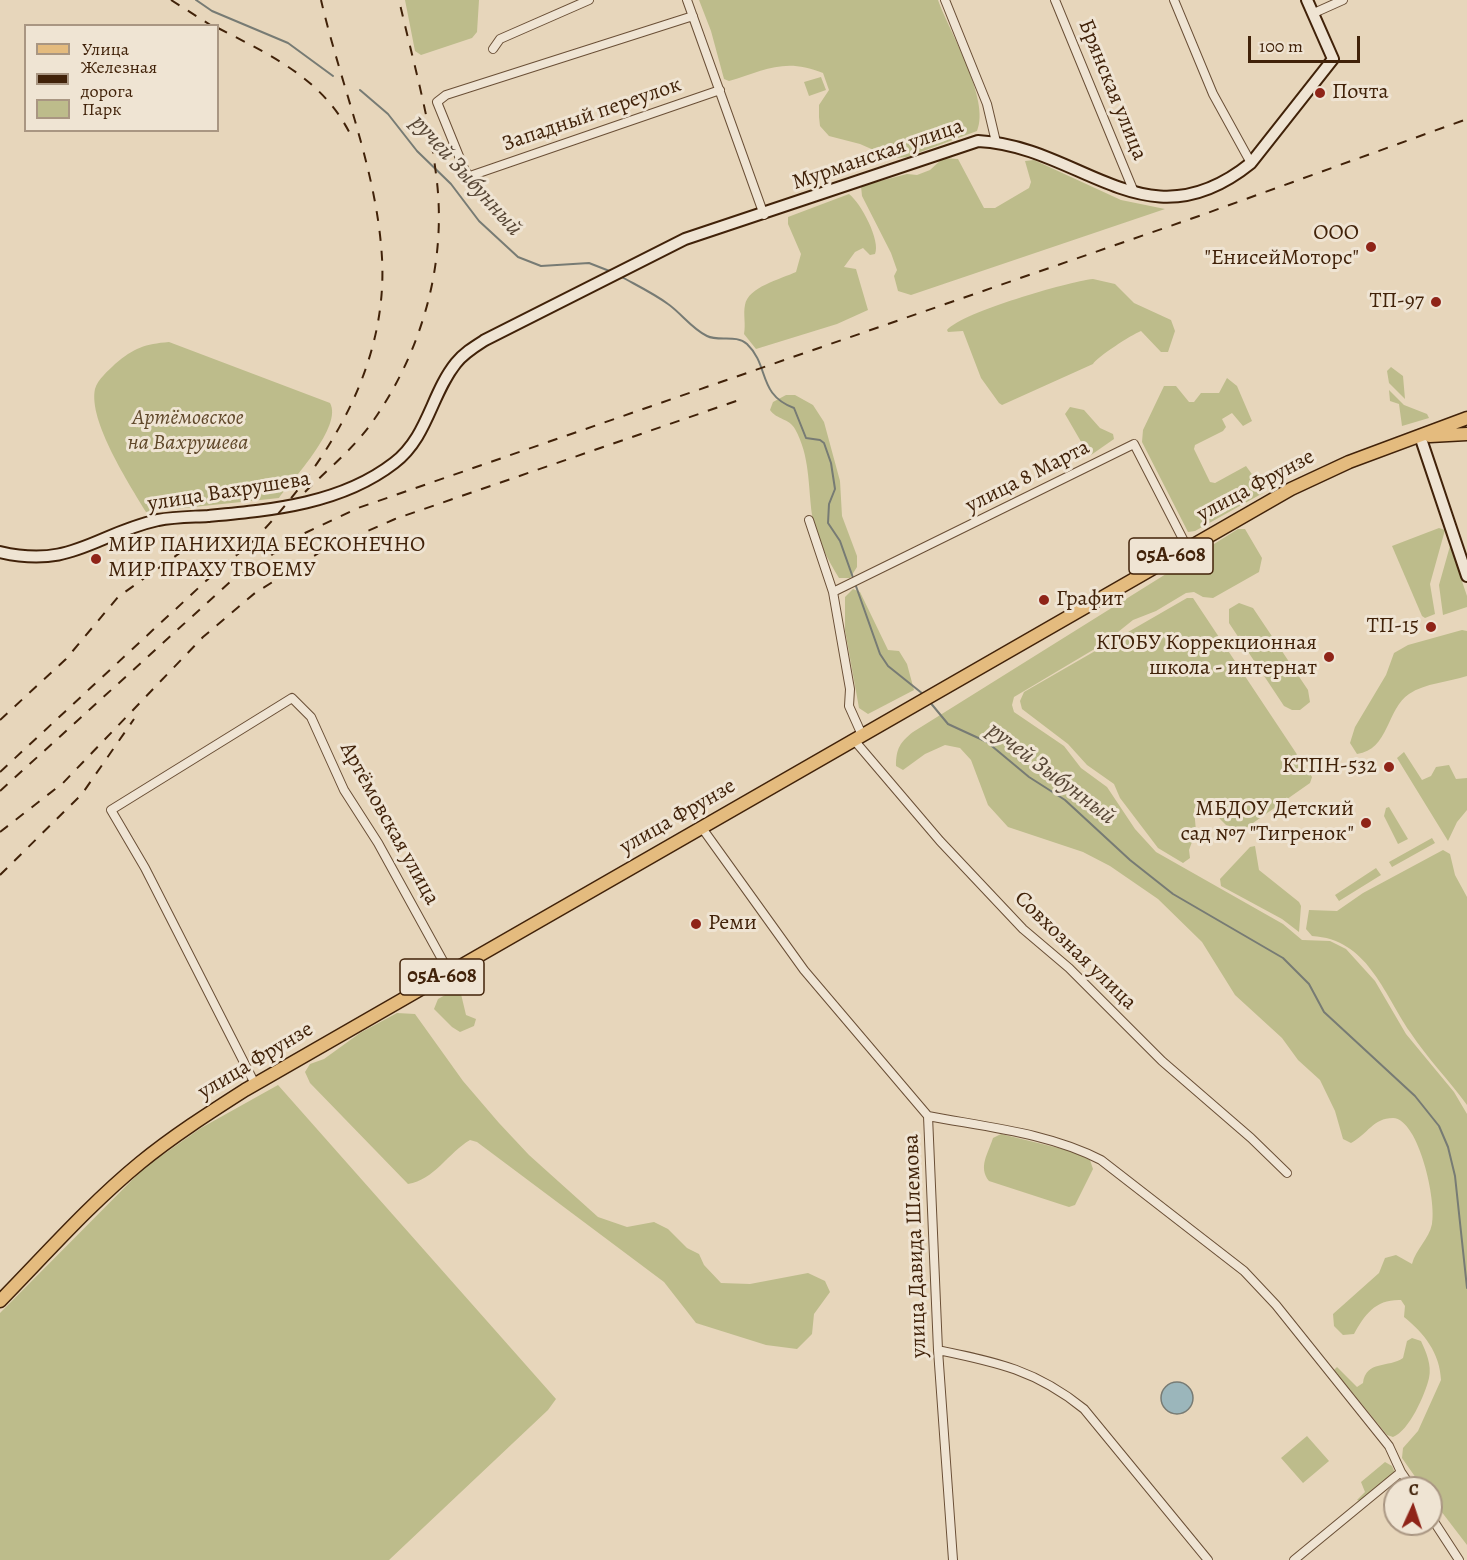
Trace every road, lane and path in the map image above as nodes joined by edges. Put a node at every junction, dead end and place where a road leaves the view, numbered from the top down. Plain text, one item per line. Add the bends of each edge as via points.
1 (589, 0) edge
2 (687, 0) edge
3 (945, 0) edge
4 (1055, 0) edge
5 (1174, 0) edge
6 (1307, 0) edge
7 (1343, 0) edge
8 (1314, 13) junction
9 (693, 16) junction
10 (493, 49) dead end
11 (720, 90) junction
12 (996, 142) junction
13 (1251, 163) junction
14 (1134, 194) junction
15 (764, 215) junction
16 (1467, 418) edge
17 (1467, 434) edge
18 (1420, 436) junction
19 (809, 520) dead end
20 (1188, 547) junction
21 (0, 552) edge
22 (1467, 576) edge
23 (833, 592) junction
24 (858, 738) junction
25 (702, 828) junction
26 (449, 972) junction
27 (255, 1084) junction
28 (928, 1116) junction
29 (1287, 1173) dead end
30 (0, 1300) edge
31 (938, 1350) junction
32 (1401, 1472) junction
33 (1404, 1476) edge
34 (1443, 1535) edge
35 (952, 1560) edge
36 (1208, 1560) edge
37 (1294, 1560) edge
38 (1459, 1560) edge

1 - 10 street via 500,39
2 - 9 street
3 - 12 street via 987,104
4 - 14 street, Брянская улица
5 - 13 street via 1213,94
6 - 8 main road
7 - 8 street
8 - 13 main road, Мурманская улица via 1333,59
9 - 11 street
9 - 11 street, Западный переулок via 446,95 437,102 470,176
11 - 15 street
12 - 14 main road, Мурманская улица via 1036,152
12 - 15 main road, Мурманская улица via 978,141
13 - 14 main road, Мурманская улица via 1235,176 1185,196
15 - 21 main road, улица Вахрушева via 685,239 468,351 448,375 416,440 395,462 349,488 309,503 155,521 56,555 23,557
16 - 18 main road, улица Фрунзе / 05А-608
17 - 18 main road, улица Фрунзе / 05А-608
18 - 20 main road, улица Фрунзе / 05А-608 via 1291,489
18 - 22 main road
19 - 23 street
20 - 23 street, улица 8 Марта via 1134,444
20 - 24 main road, улица Фрунзе / 05А-608
23 - 24 street via 850,689 849,706
24 - 25 main road, улица Фрунзе / 05А-608
24 - 29 street, Совхозная улица via 940,841 1023,930 1069,968 1162,1060
25 - 26 main road, улица Фрунзе / 05А-608
25 - 28 street, улица Давида Шлемова via 804,970
26 - 27 main road, улица Фрунзе / 05А-608
26 - 27 street, Артёмовская улица via 344,790 311,717 292,698 111,810 145,868
27 - 30 main road, улица Фрунзе / 05А-608 via 139,1164
28 - 31 street, улица Давида Шлемова
28 - 32 street via 1077,1147 1101,1160 1256,1282 1389,1446
31 - 35 street, улица Давида Шлемова
31 - 36 street via 1023,1370 1066,1394 1084,1409
32 - 33 street
32 - 37 street
34 - 38 street

